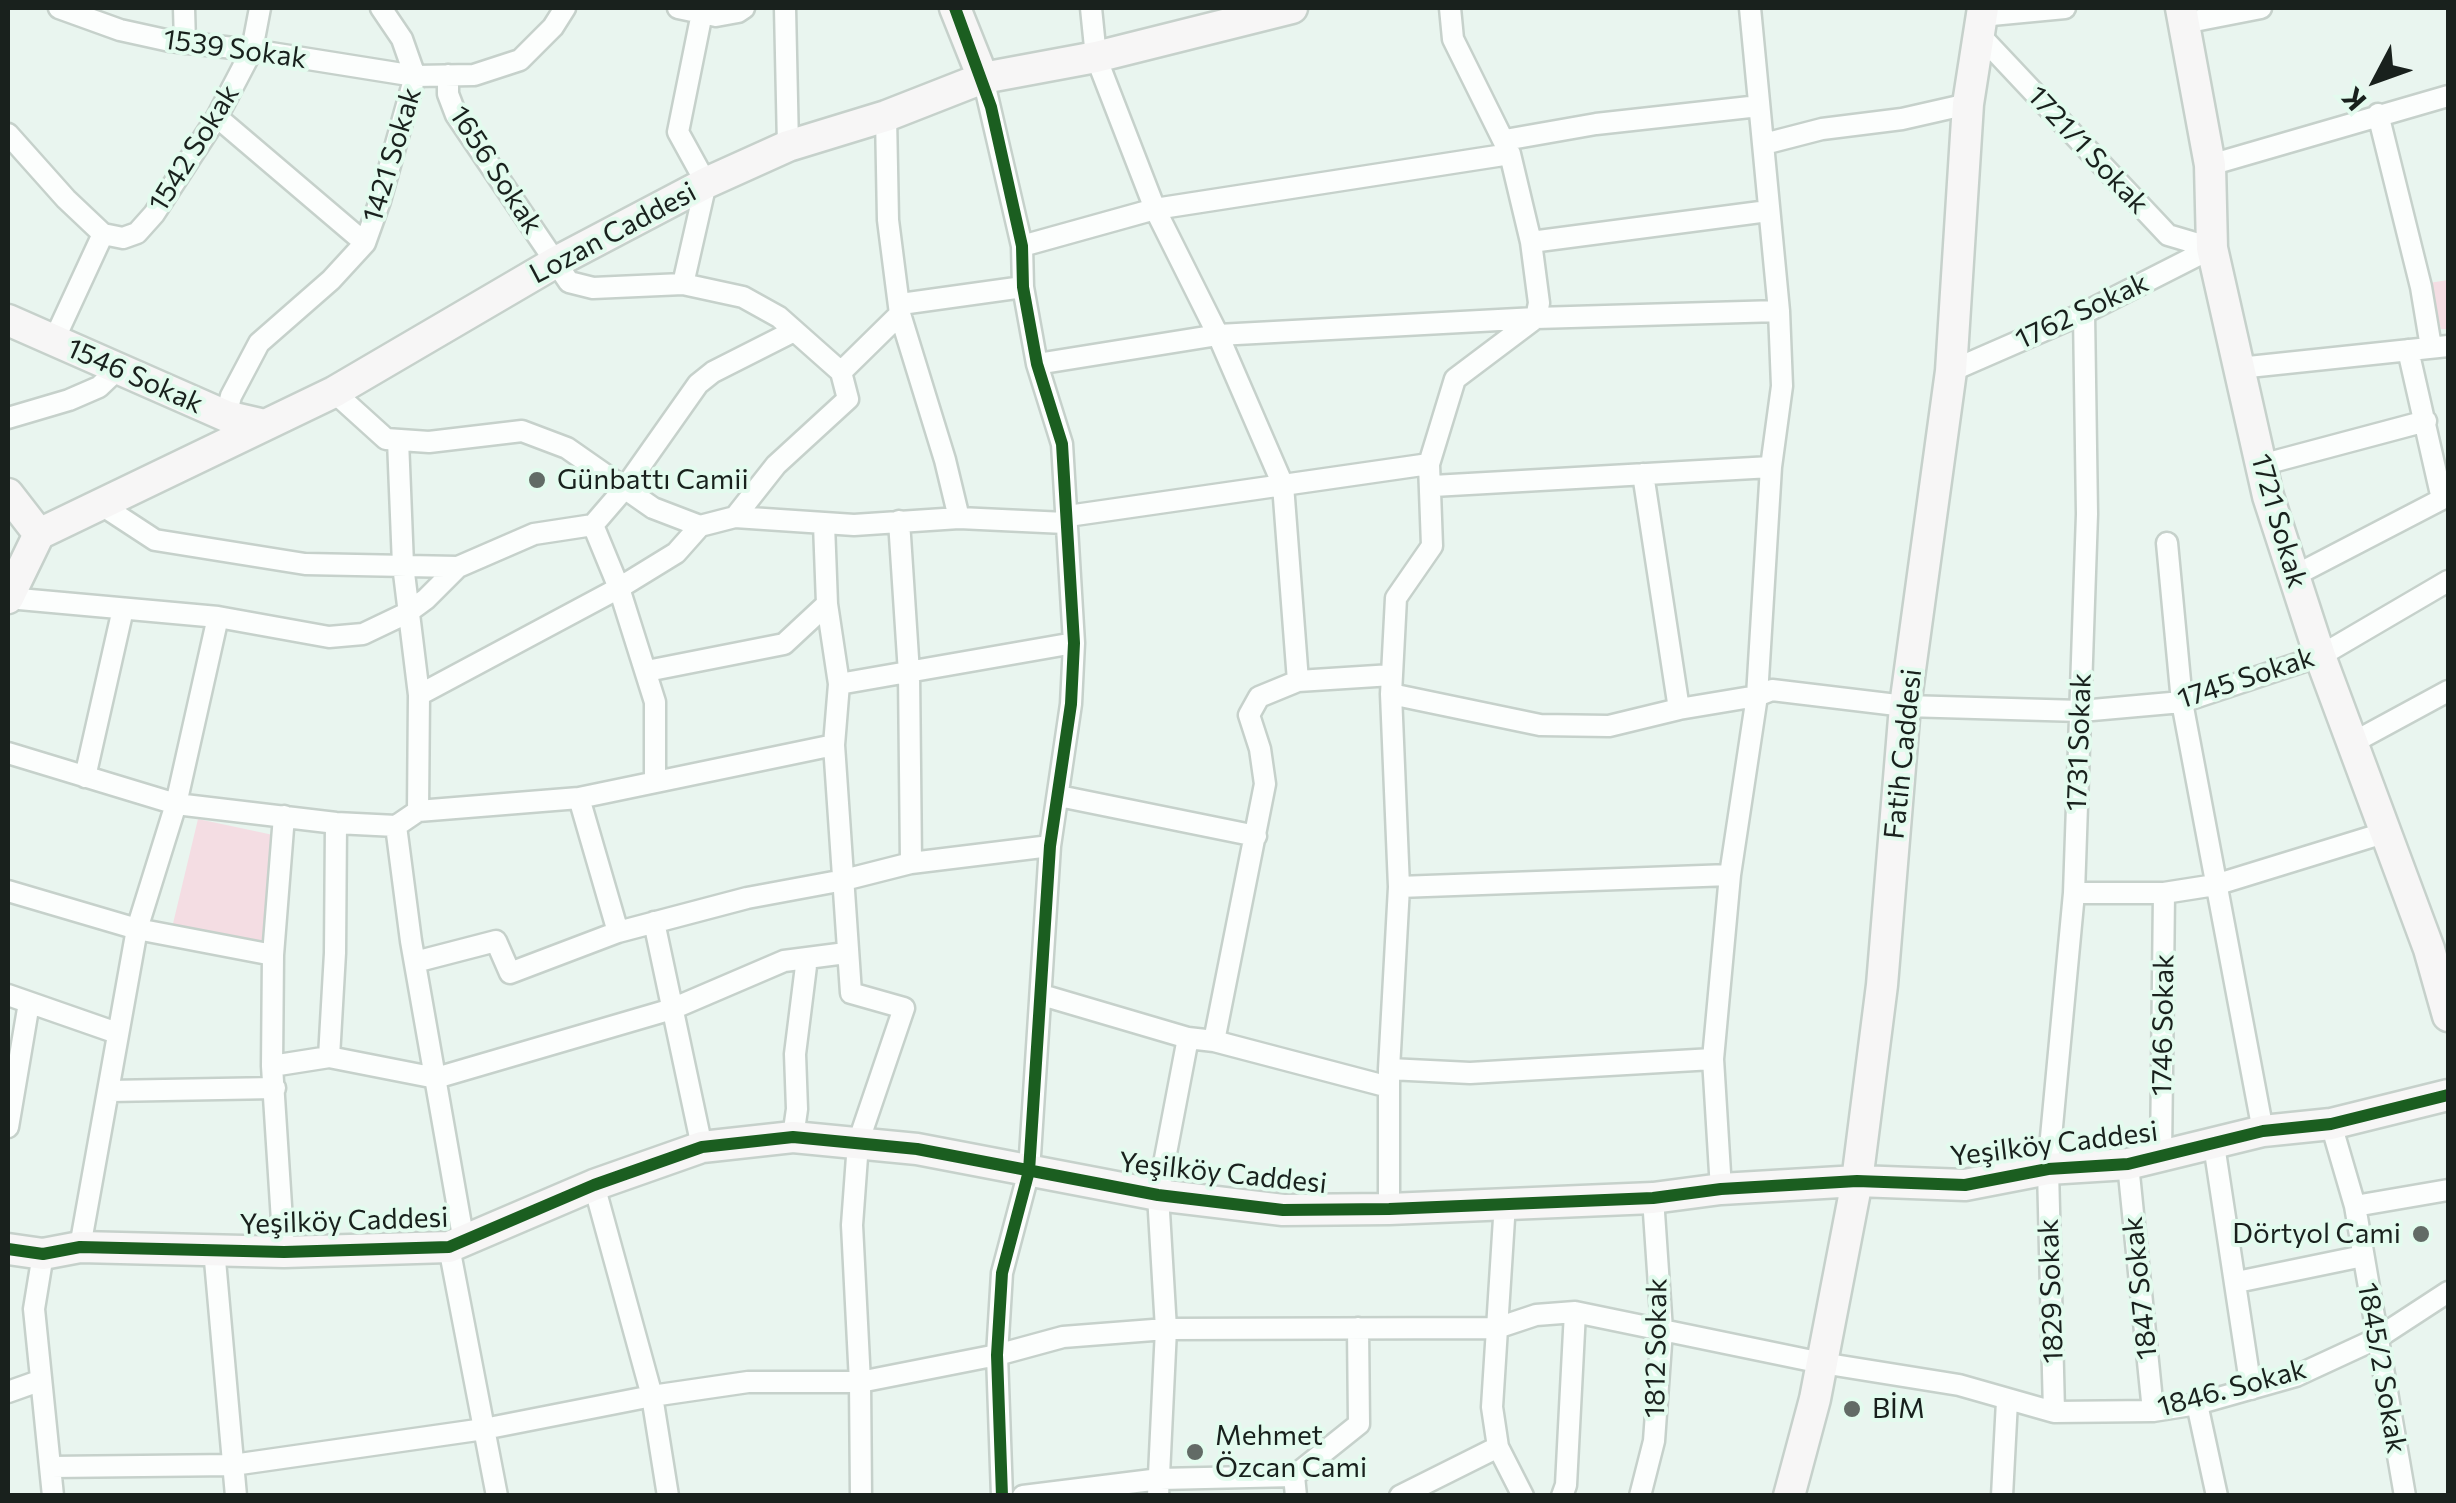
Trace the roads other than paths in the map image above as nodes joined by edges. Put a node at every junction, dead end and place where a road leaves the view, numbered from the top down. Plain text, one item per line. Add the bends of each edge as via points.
1 (59, 8) edge
2 (184, 8) edge
3 (260, 8) edge
4 (382, 8) edge
5 (565, 8) edge
6 (678, 8) edge
7 (744, 8) edge
8 (785, 8) edge
9 (956, 8) edge
10 (1090, 8) edge
11 (1450, 8) edge
12 (1750, 8) edge
13 (2065, 8) edge
14 (2262, 8) edge
15 (1282, 9) edge
16 (702, 13) junction
17 (2183, 15) edge
18 (1980, 19) edge
19 (185, 43) junction
20 (252, 50) junction
21 (1096, 57) junction
22 (448, 75) junction
23 (415, 76) junction
24 (983, 78) junction
25 (2448, 96) edge
26 (1968, 104) junction
27 (1759, 106) junction
28 (2378, 114) junction
29 (886, 116) junction
30 (216, 117) junction
31 (8, 134) edge
32 (1764, 144) junction
33 (788, 146) junction
34 (1508, 147) junction
35 (2210, 165) junction
36 (706, 183) junction
37 (1154, 209) junction
38 (1768, 211) junction
39 (103, 234) junction
40 (1531, 242) junction
41 (365, 243) junction
42 (1022, 246) junction
43 (2212, 248) junction
44 (556, 262) junction
45 (683, 284) junction
46 (1024, 286) junction
47 (900, 309) junction
48 (1779, 310) junction
49 (2084, 313) junction
50 (1536, 318) junction
51 (8, 320) edge
52 (794, 331) junction
53 (1218, 335) junction
54 (54, 340) junction
55 (2440, 347) edge
56 (2408, 350) junction
57 (1037, 364) junction
58 (118, 368) junction
59 (2239, 368) junction
60 (1950, 371) junction
61 (841, 372) junction
62 (334, 392) junction
63 (226, 416) junction
64 (8, 418) edge
65 (2426, 421) junction
66 (265, 424) junction
67 (398, 440) junction
68 (1430, 464) junction
69 (2261, 465) junction
70 (1771, 467) junction
71 (1644, 474) junction
72 (1283, 485) junction
73 (1432, 486) junction
74 (624, 489) junction
75 (8, 494) edge
76 (2445, 497) edge
77 (100, 504) junction
78 (735, 517) junction
79 (960, 518) junction
80 (1067, 519) junction
81 (899, 521) junction
82 (824, 524) junction
83 (593, 525) junction
84 (700, 526) junction
85 (39, 534) junction
86 (2167, 543) dead end
87 (403, 565) junction
88 (458, 567) junction
89 (2294, 576) junction
90 (2448, 581) edge
91 (619, 588) junction
92 (8, 598) edge
93 (827, 604) junction
94 (122, 608) junction
95 (407, 613) junction
96 (218, 617) junction
97 (1074, 643) junction
98 (2320, 656) junction
99 (647, 671) junction
100 (909, 672) junction
101 (1298, 682) junction
102 (839, 684) junction
103 (1392, 685) junction
104 (2448, 691) edge
105 (419, 696) junction
106 (1758, 696) junction
107 (2182, 702) junction
108 (1906, 706) junction
109 (1680, 709) junction
110 (2081, 711) junction
111 (2354, 742) junction
112 (834, 745) junction
113 (8, 753) edge
114 (86, 777) junction
115 (654, 781) junction
116 (1059, 796) junction
117 (579, 798) junction
118 (176, 804) junction
119 (418, 811) junction
120 (284, 816) junction
121 (336, 823) junction
122 (396, 826) junction
123 (2387, 832) junction
124 (1256, 836) junction
125 (1050, 846) junction
126 (911, 863) junction
127 (1730, 875) junction
128 (844, 880) junction
129 (2215, 886) junction
130 (1399, 887) junction
131 (8, 892) edge
132 (2164, 893) junction
133 (2074, 894) junction
134 (654, 922) junction
135 (137, 929) junction
136 (618, 932) junction
137 (2439, 945) edge
138 (846, 952) junction
139 (273, 955) junction
140 (807, 958) junction
141 (415, 962) junction
142 (1042, 994) junction
143 (8, 995) edge
144 (29, 1003) junction
145 (672, 1009) junction
146 (2448, 1016) edge
147 (117, 1033) junction
148 (1188, 1038) junction
149 (1214, 1041) junction
150 (328, 1057) junction
151 (1713, 1059) junction
152 (272, 1066) junction
153 (436, 1078) junction
154 (1389, 1078) junction
155 (275, 1088) junction
156 (109, 1092) junction
157 (2448, 1095) edge
158 (2331, 1124) junction
159 (8, 1127) edge
160 (2264, 1131) junction
161 (793, 1137) junction
162 (858, 1144) junction
163 (2214, 1145) junction
164 (702, 1147) junction
165 (2161, 1157) junction
166 (2128, 1164) junction
167 (2048, 1170) junction
168 (1029, 1171) junction
169 (1857, 1182) junction
170 (594, 1185) junction
171 (1720, 1189) junction
172 (2448, 1190) edge
173 (1158, 1196) junction
174 (1653, 1198) junction
175 (1506, 1203) junction
176 (2355, 1206) junction
177 (1389, 1209) junction
178 (456, 1244) junction
179 (80, 1247) junction
180 (214, 1249) junction
181 (8, 1250) edge
182 (284, 1252) junction
183 (43, 1254) junction
184 (2363, 1256) junction
185 (2237, 1282) junction
186 (2448, 1292) edge
187 (1575, 1312) junction
188 (1358, 1328) junction
189 (1497, 1328) junction
190 (1166, 1329) junction
191 (1662, 1330) junction
192 (2376, 1339) junction
193 (997, 1355) junction
194 (1822, 1363) junction
195 (40, 1382) junction
196 (860, 1382) junction
197 (2251, 1388) junction
198 (8, 1392) edge
199 (652, 1396) junction
200 (2007, 1401) junction
201 (2197, 1404) junction
202 (2152, 1411) junction
203 (2054, 1412) junction
204 (484, 1429) junction
205 (1498, 1448) junction
206 (233, 1464) junction
207 (52, 1467) junction
208 (1255, 1486) edge
209 (1295, 1486) edge
210 (1159, 1487) edge
211 (53, 1496) edge
212 (236, 1496) edge
213 (497, 1496) edge
214 (668, 1496) edge
215 (860, 1496) edge
216 (1002, 1496) edge
217 (1023, 1496) edge
218 (1400, 1496) edge
219 (1523, 1496) edge
220 (1562, 1496) edge
221 (1640, 1496) edge
222 (1788, 1496) edge
223 (2002, 1496) edge
224 (2217, 1496) edge
225 (2405, 1496) edge

1 - 19 street, 1539 Sokak
2 - 19 street
3 - 20 street, 1542 Sokak
4 - 23 street
5 - 22 street, 1421 Sokak via 520,60 474,75
6 - 16 street
7 - 16 street
8 - 33 street
9 - 24 street
10 - 21 street
11 - 34 street via 1453,39
12 - 27 street
13 - 18 street
14 - 17 street
15 - 21 street, Lozan Caddesi
16 - 36 street via 678,132
17 - 35 street, 1721 Sokak
18 - 26 street, Fatih Caddesi
18 - 43 street, 1721/1 Sokak via 2168,235
19 - 20 street, 1539 Sokak
20 - 23 street, 1539 Sokak
20 - 30 street, 1542 Sokak
21 - 24 street, Lozan Caddesi
21 - 37 street
22 - 23 street, 1421 Sokak
22 - 44 street, 1656 Sokak via 456,116
23 - 41 street, 1421 Sokak
24 - 29 street, Lozan Caddesi
24 - 42 street
25 - 28 street
26 - 32 street
26 - 60 street, Fatih Caddesi
27 - 32 street
27 - 34 street via 1596,124
28 - 35 street
28 - 55 street
29 - 33 street, Lozan Caddesi
29 - 47 street via 888,220
30 - 39 street, 1542 Sokak via 137,233
30 - 41 street
31 - 39 street
32 - 38 street
33 - 36 street, Lozan Caddesi
34 - 37 street
34 - 40 street
35 - 43 street, 1721 Sokak
36 - 44 street, Lozan Caddesi
36 - 45 street
37 - 42 street
37 - 53 street
38 - 40 street
38 - 48 street
39 - 54 street
40 - 50 street
41 - 63 street, 1421 Sokak via 260,343
42 - 46 street
43 - 49 street, 1762 Sokak
43 - 59 street, 1721 Sokak
44 - 45 street via 569,282 593,288
44 - 62 street, Lozan Caddesi
45 - 52 street via 743,297
46 - 47 street
46 - 57 street
47 - 61 street
47 - 79 street
48 - 50 street
48 - 70 street via 1782,386
49 - 60 street, 1762 Sokak
49 - 110 street, 1731 Sokak
50 - 53 street
50 - 68 street via 1455,379
51 - 54 street, 1546 Sokak
52 - 61 street
52 - 74 street via 698,384
53 - 57 street
53 - 72 street
54 - 58 street, 1546 Sokak
55 - 56 street
56 - 59 street
56 - 65 street
57 - 80 street via 1062,444
58 - 63 street, 1546 Sokak
58 - 64 street via 69,400
59 - 69 street, 1721 Sokak
60 - 108 street, Fatih Caddesi
61 - 78 street via 848,399 776,465
62 - 66 street, Lozan Caddesi
62 - 67 street via 386,438
63 - 66 street, 1546 Sokak
65 - 69 street
65 - 76 street
66 - 77 street, Lozan Caddesi
67 - 74 street via 522,431 566,448
67 - 87 street
68 - 72 street
68 - 73 street
69 - 89 street, 1721 Sokak
70 - 71 street
70 - 106 street
71 - 73 street
71 - 109 street
72 - 80 street
72 - 101 street
73 - 103 street via 1432,546 1396,598
74 - 83 street
74 - 84 street
75 - 85 street
76 - 89 street
77 - 85 street, Lozan Caddesi
77 - 87 street via 154,540 305,564
78 - 82 street
78 - 84 street
79 - 80 street
79 - 81 street
80 - 97 street
81 - 82 street
81 - 100 street
82 - 93 street
83 - 88 street via 534,534
83 - 91 street
84 - 91 street via 676,552
85 - 92 street
86 - 107 street
87 - 88 street
87 - 95 street
88 - 95 street
89 - 98 street, 1721 Sokak
90 - 98 street, 1745 Sokak
91 - 99 street
91 - 105 street
92 - 94 street
93 - 99 street via 784,644
93 - 102 street
94 - 96 street
94 - 114 street
95 - 96 street via 363,634 329,637
95 - 105 street
96 - 118 street
97 - 100 street
97 - 116 street
98 - 107 street, 1745 Sokak
98 - 111 street, 1721 Sokak
99 - 115 street via 654,702
100 - 102 street
100 - 126 street
101 - 103 street, 1745 Sokak
101 - 124 street via 1259,698 1248,715 1265,784
102 - 112 street
103 - 109 street, 1745 Sokak via 1540,725 1610,726
103 - 130 street
104 - 111 street
105 - 119 street
106 - 108 street, 1745 Sokak via 1772,690
106 - 109 street, 1745 Sokak
106 - 127 street
107 - 110 street, 1745 Sokak
107 - 129 street
108 - 110 street, 1745 Sokak
108 - 169 street, Fatih Caddesi
110 - 133 street, 1731 Sokak
111 - 123 street, 1721 Sokak
112 - 115 street
112 - 128 street
113 - 114 street
114 - 118 street
115 - 117 street
116 - 124 street
116 - 125 street
117 - 119 street
117 - 136 street
118 - 120 street
118 - 135 street
119 - 122 street
120 - 121 street
120 - 139 street
121 - 122 street
121 - 150 street
122 - 141 street
123 - 129 street
123 - 137 street, 1721 Sokak
124 - 149 street
125 - 126 street
125 - 142 street
126 - 128 street
127 - 130 street
127 - 151 street
128 - 134 street
128 - 138 street
129 - 132 street
129 - 160 street
130 - 154 street
131 - 135 street
132 - 133 street
132 - 165 street, 1746 Sokak
133 - 167 street, 1731 Sokak
134 - 136 street
134 - 145 street
135 - 139 street
135 - 147 street
136 - 141 street via 510,973 496,941
137 - 146 street, 1721 Sokak
138 - 140 street
138 - 162 street via 851,993 904,1008
139 - 152 street
140 - 145 street via 784,961
140 - 161 street
141 - 153 street
142 - 148 street
142 - 168 street
143 - 144 street
144 - 147 street
144 - 159 street
145 - 153 street
145 - 164 street
147 - 156 street
148 - 149 street
148 - 173 street
149 - 154 street
150 - 152 street
150 - 153 street
151 - 154 street
151 - 171 street
152 - 155 street
153 - 178 street
154 - 177 street
155 - 156 street
155 - 182 street
156 - 179 street
157 - 158 street, Yeşilköy Caddesi
158 - 160 street, Yeşilköy Caddesi
158 - 176 street, 1845/2 Sokak
160 - 163 street, Yeşilköy Caddesi
161 - 162 street, Yeşilköy Caddesi
161 - 164 street, Yeşilköy Caddesi
162 - 168 street, Yeşilköy Caddesi
162 - 196 street via 852,1224
163 - 165 street, Yeşilköy Caddesi
163 - 185 street
164 - 170 street, Yeşilköy Caddesi
165 - 166 street, Yeşilköy Caddesi
166 - 167 street, Yeşilköy Caddesi
166 - 202 street, 1847 Sokak
167 - 169 street, Yeşilköy Caddesi via 1965,1185
167 - 203 street, 1829 Sokak
168 - 173 street, Yeşilköy Caddesi
168 - 193 street via 1002,1273
169 - 171 street, Yeşilköy Caddesi
169 - 194 street, Fatih Caddesi
170 - 178 street, Yeşilköy Caddesi
170 - 199 street
171 - 174 street, Yeşilköy Caddesi
172 - 176 street
173 - 177 street, Yeşilköy Caddesi via 1283,1210
173 - 190 street
174 - 175 street, Yeşilköy Caddesi
174 - 191 street, 1812 Sokak
175 - 177 street, Yeşilköy Caddesi
175 - 189 street
176 - 184 street, 1845/2 Sokak
178 - 182 street, Yeşilköy Caddesi
178 - 204 street
179 - 180 street, Yeşilköy Caddesi
179 - 183 street, Yeşilköy Caddesi
180 - 182 street, Yeşilköy Caddesi
180 - 206 street
181 - 183 street, Yeşilköy Caddesi
183 - 195 street via 34,1309
184 - 185 street
184 - 192 street, 1845/2 Sokak
185 - 197 street
186 - 192 street, 1846. Sokak
187 - 189 street, 1846. Sokak
187 - 191 street, 1846. Sokak
187 - 220 street
188 - 189 street, 1846. Sokak
188 - 190 street, 1846. Sokak
188 - 209 street via 1359,1424
189 - 205 street via 1492,1407
190 - 193 street, 1846. Sokak via 1063,1337
190 - 210 street
191 - 194 street, 1846. Sokak
191 - 221 street, 1812 Sokak via 1654,1441
192 - 197 street, 1846. Sokak via 2296,1376
192 - 225 street, 1845/2 Sokak
193 - 196 street, 1846. Sokak
193 - 216 street
194 - 200 street, 1846. Sokak via 1959,1385
194 - 222 street, Fatih Caddesi
195 - 198 street
195 - 207 street
196 - 199 street, 1846. Sokak via 748,1382
196 - 215 street
197 - 201 street, 1846. Sokak
199 - 204 street, 1846. Sokak
199 - 214 street
200 - 203 street, 1846. Sokak
200 - 223 street
201 - 202 street, 1846. Sokak
201 - 224 street
202 - 203 street, 1846. Sokak
204 - 206 street, 1846. Sokak
204 - 213 street
205 - 218 street
205 - 219 street
206 - 207 street, 1846. Sokak
206 - 212 street
207 - 211 street
208 - 209 street
208 - 210 street
210 - 217 street

